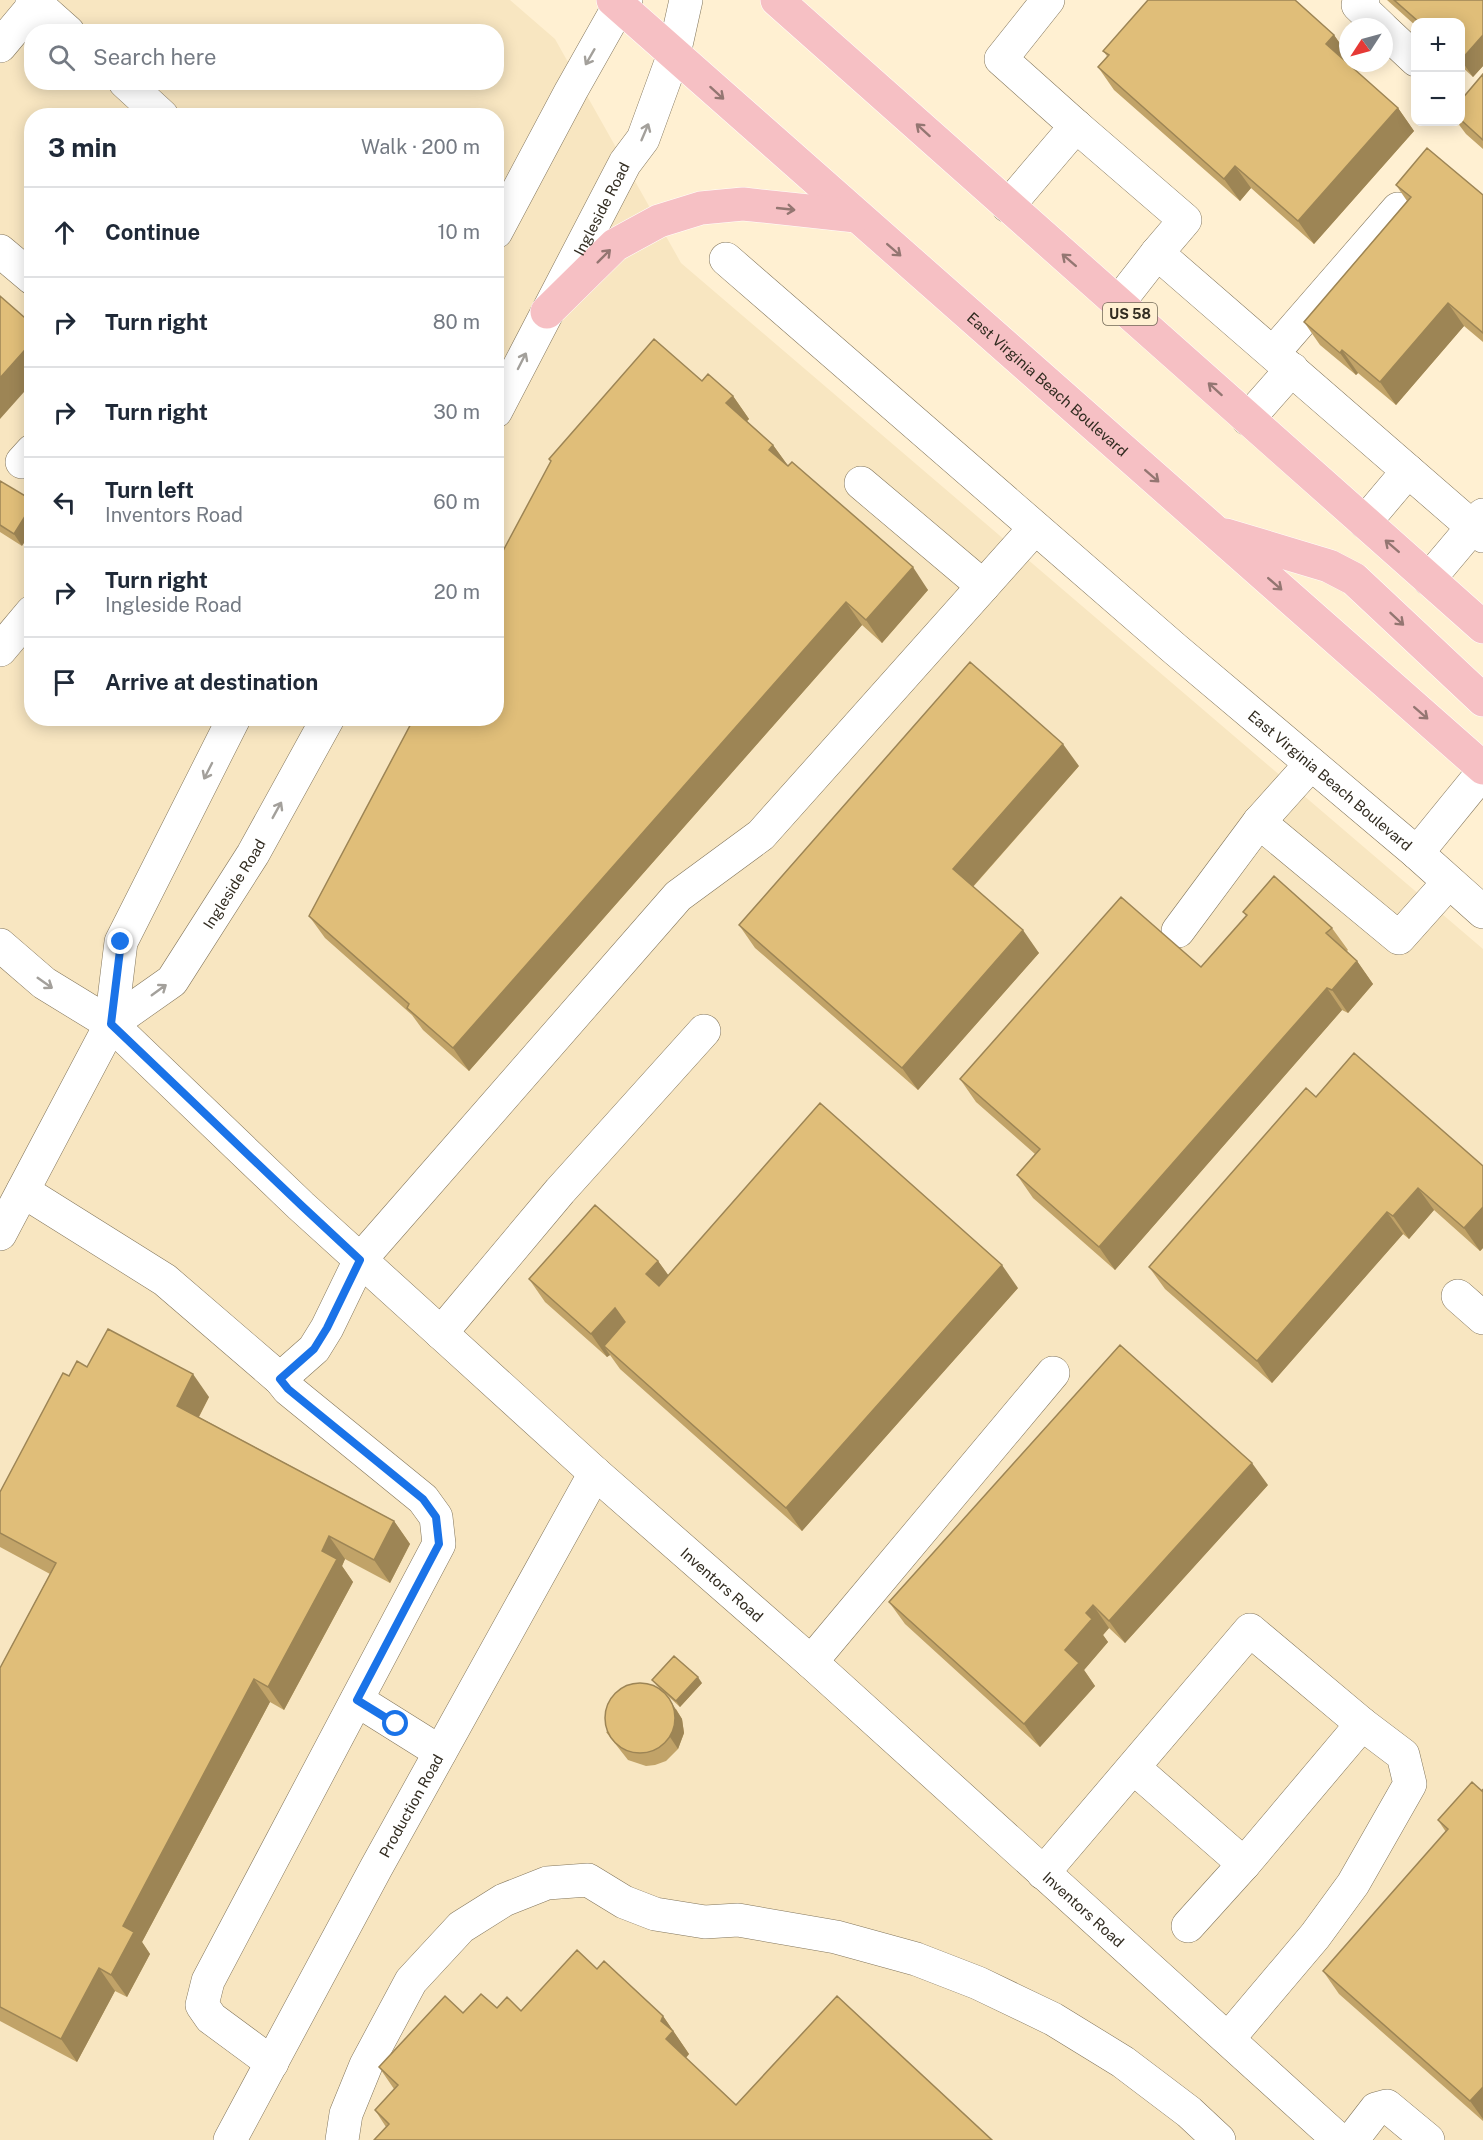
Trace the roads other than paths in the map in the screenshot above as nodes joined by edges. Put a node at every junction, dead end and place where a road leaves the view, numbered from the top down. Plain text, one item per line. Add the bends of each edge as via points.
1 (687, 0) edge
2 (777, 0) edge
3 (1048, 0) edge
4 (1363, 0) edge
5 (34, 2) edge
6 (619, 2) edge
7 (1372, 18) edge
8 (59, 24) edge
9 (1393, 38) edge
10 (0, 46) edge
11 (674, 54) junction
12 (1411, 55) edge
13 (134, 90) edge
14 (153, 108) edge
15 (1076, 126) junction
16 (1008, 206) junction
17 (1398, 209) edge
18 (856, 216) junction
19 (504, 217) edge
20 (0, 251) edge
21 (1157, 253) junction
22 (726, 259) dead end
23 (24, 271) edge
24 (1118, 303) junction
25 (547, 312) junction
26 (1282, 361) junction
27 (504, 395) edge
28 (1248, 418) junction
29 (1408, 471) junction
30 (861, 483) dead end
31 (1365, 522) junction
32 (1480, 526) edge
33 (1035, 528) junction
34 (1215, 532) junction
35 (1429, 579) junction
36 (982, 586) junction
37 (24, 622) edge
38 (1483, 627) edge
39 (0, 650) edge
40 (1483, 700) edge
41 (230, 726) edge
42 (324, 726) edge
43 (1311, 764) junction
44 (1483, 770) edge
45 (1258, 822) junction
46 (1417, 853) junction
47 (1449, 882) junction
48 (1483, 912) edge
49 (1178, 931) dead end
50 (0, 945) edge
51 (111, 1024) junction
52 (704, 1031) dead end
53 (22, 1191) junction
54 (0, 1234) edge
55 (360, 1260) junction
56 (1458, 1296) dead end
57 (1483, 1317) edge
58 (441, 1333) junction
59 (1053, 1374) dead end
60 (280, 1379) junction
61 (595, 1473) junction
62 (811, 1662) junction
63 (357, 1700) junction
64 (1362, 1725) junction
65 (440, 1752) junction
66 (1134, 1768) junction
67 (1244, 1864) junction
68 (1043, 1873) junction
69 (1188, 1926) dead end
70 (1228, 2039) junction
71 (272, 2063) junction
72 (230, 2140) edge
73 (342, 2140) edge
74 (1219, 2140) edge
75 (1339, 2140) edge
76 (1352, 2140) edge
77 (1428, 2140) edge

1 - 11 street, Ingleside Road
16 -> 2 main road, US 58
3 - 15 street via 1001,59
4 - 7 street via 1358,5
5 - 8 street
5 - 10 street
6 - 11 main road, East Virginia Beach Boulevard
6 -> 19 street
9 - 12 street
11 -> 18 main road, East Virginia Beach Boulevard
25 -> 11 street, Ingleside Road via 625,163 643,139
13 - 14 street
15 - 16 street
15 - 21 street via 1185,220
24 -> 16 main road, US 58
17 - 26 street
25 -> 18 main road via 615,245 659,221 701,208 743,204
18 -> 34 main road, East Virginia Beach Boulevard
20 - 23 street
21 - 24 street
21 - 26 street
22 - 33 street, East Virginia Beach Boulevard
28 -> 24 main road, US 58
27 -> 25 street, Ingleside Road
26 - 28 street
26 - 29 street
28 - 31 main road, US 58
29 - 31 street
29 - 32 street
30 - 36 street
35 -> 31 main road, US 58
32 - 35 street
33 - 36 street
33 - 43 street, East Virginia Beach Boulevard
34 -> 40 main road via 1329,566 1354,579
34 -> 44 main road, East Virginia Beach Boulevard
35 - 38 main road, US 58
36 - 55 street via 760,835 678,896
37 - 39 street
41 -> 51 street, Ingleside Road via 121,942
51 -> 42 street, Ingleside Road via 172,981 252,854
43 - 45 street
43 - 46 street, East Virginia Beach Boulevard
44 - 46 street, East Virginia Beach Boulevard
45 - 47 street via 1399,938
45 - 49 street
46 - 47 street, East Virginia Beach Boulevard
47 - 48 street, East Virginia Beach Boulevard
50 -> 51 street, Inventors Road via 44,983
51 - 53 street, Ingleside Road
51 - 55 street, Inventors Road
52 - 58 street via 560,1191
53 - 54 street, Ingleside Road
53 - 60 street via 165,1280
55 - 58 street, Inventors Road
55 - 60 street via 314,1349
56 - 57 street
58 - 61 street, Inventors Road
59 - 62 street
60 - 63 street via 423,1499 436,1517 439,1544
61 - 62 street, Inventors Road
61 - 65 street, Production Road
62 - 68 street, Inventors Road
63 - 65 street
63 - 71 street via 208,1981 202,2005 211,2018
64 - 66 street via 1250,1630
64 - 67 street
64 - 70 street via 1402,1755 1410,1784 1353,1884 1315,1936
65 - 71 street, Production Road
66 - 67 street
66 - 68 street
67 - 69 street
68 - 70 street, Inventors Road
70 - 75 street, Inventors Road
71 - 72 street, Production Road
73 - 74 street via 346,2114 366,2065 411,1981 461,1927 504,1900 547,1882 588,1880 624,1902 655,1914 705,1922 738,1920 836,1937 916,1959 978,1983 1053,2019 1123,2062
76 - 77 street via 1376,2109 1387,2106

